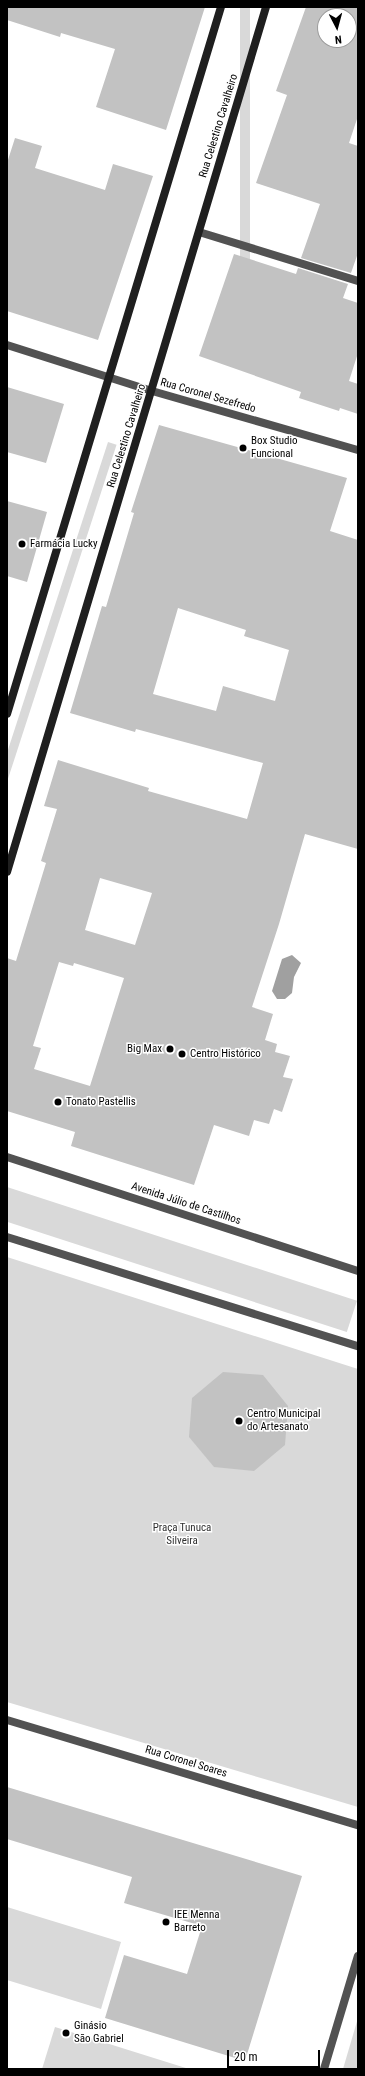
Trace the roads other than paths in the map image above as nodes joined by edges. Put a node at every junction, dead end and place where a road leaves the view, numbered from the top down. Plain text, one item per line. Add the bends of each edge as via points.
1 (221, 7) edge
2 (266, 7) edge
3 (199, 232) junction
4 (358, 281) edge
5 (7, 345) edge
6 (109, 378) junction
7 (152, 391) junction
8 (358, 450) edge
9 (7, 714) edge
10 (7, 872) edge
11 (7, 1157) edge
12 (7, 1237) edge
13 (358, 1271) edge
14 (358, 1346) edge
15 (7, 1720) edge
16 (358, 1825) edge
17 (358, 1956) edge
18 (324, 2069) edge

1 - 6 main road
2 - 3 main road, Rua Celestino Cavalheiro
3 - 4 street
3 - 7 main road, Rua Celestino Cavalheiro
5 - 6 street, Rua Coronel Sezefredo
6 - 7 street, Rua Coronel Sezefredo
6 - 9 main road
7 - 8 street, Rua Coronel Sezefredo
7 - 10 main road, Rua Celestino Cavalheiro
11 - 13 street, Avenida Júlio de Castilhos
12 - 14 street
15 - 16 street, Rua Coronel Soares
17 - 18 street

